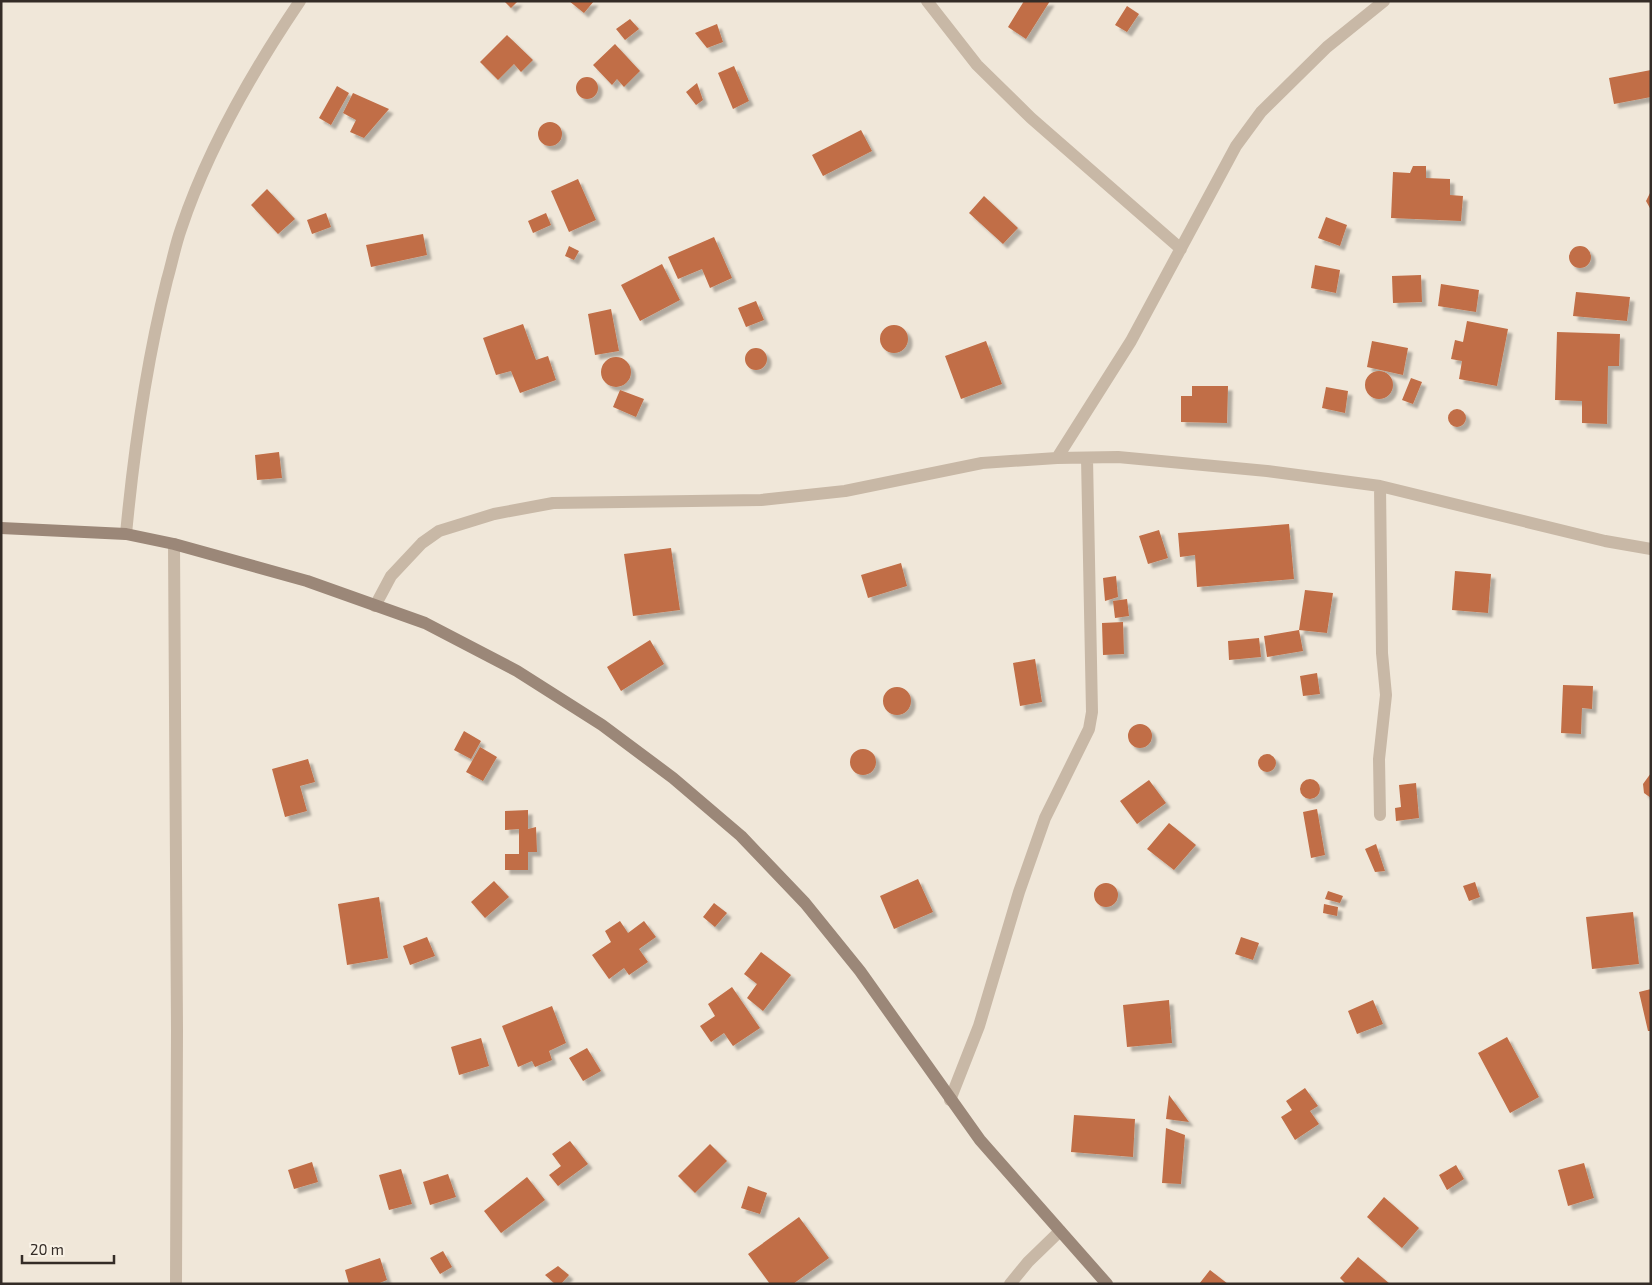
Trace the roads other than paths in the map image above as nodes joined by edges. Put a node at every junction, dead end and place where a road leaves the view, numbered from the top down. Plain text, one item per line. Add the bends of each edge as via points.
1 (300, 1) edge
2 (927, 1) edge
3 (1384, 1) edge
4 (1180, 249) junction
5 (1058, 458) junction
6 (1087, 458) junction
7 (1380, 486) junction
8 (1, 528) edge
9 (126, 534) junction
10 (174, 544) junction
11 (1651, 549) edge
12 (375, 606) junction
13 (1380, 815) dead end
14 (950, 1100) junction
15 (1060, 1231) junction
16 (176, 1284) edge
17 (1010, 1284) edge
18 (1107, 1284) edge

1 - 9 street via 264,55 210,157 181,229 155,329 133,461
2 - 4 street via 977,65 1030,118
3 - 4 street via 1327,47 1261,112 1236,146
4 - 5 street via 1131,341
5 - 6 street
5 - 12 street via 982,463 845,491 761,500 553,503 494,514 439,531 422,543 392,576
6 - 7 street via 1118,457 1267,471
6 - 14 street via 1092,712 1089,729 1045,818 979,1026
7 - 11 street via 1605,541
7 - 13 street via 1382,653 1386,695 1379,759
8 - 9 street
9 - 10 street
10 - 12 street via 307,581
10 - 16 street via 178,1030
12 - 14 street via 425,624 517,671 602,725 673,778 741,836 805,903 860,971
14 - 15 street via 980,1140
15 - 17 street
15 - 18 street

